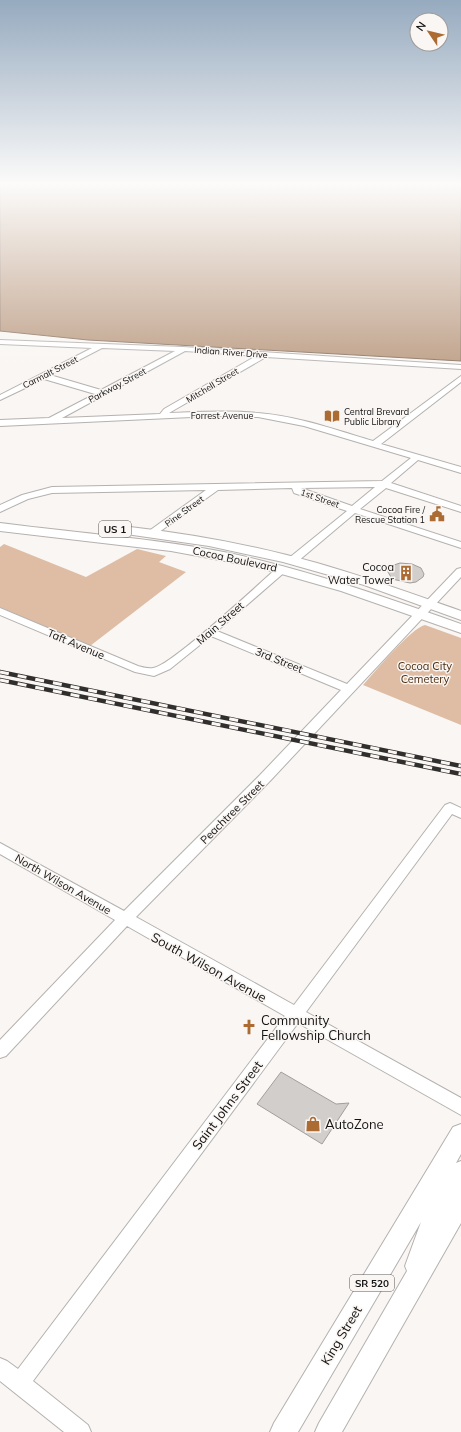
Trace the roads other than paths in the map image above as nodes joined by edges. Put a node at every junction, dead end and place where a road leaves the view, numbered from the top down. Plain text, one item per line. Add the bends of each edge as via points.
1 (0, 342) edge
2 (100, 347) junction
3 (183, 349) junction
4 (263, 355) junction
5 (461, 367) edge
6 (43, 376) junction
7 (461, 378) edge
8 (101, 394) junction
9 (0, 398) edge
10 (162, 416) junction
11 (50, 421) junction
12 (0, 423) edge
13 (374, 445) junction
14 (417, 457) junction
15 (461, 470) edge
16 (383, 484) junction
17 (295, 486) junction
18 (216, 488) junction
19 (0, 509) edge
20 (461, 509) edge
21 (354, 510) junction
22 (0, 518) edge
23 (0, 527) edge
24 (152, 533) junction
25 (104, 538) junction
26 (182, 538) junction
27 (141, 542) junction
28 (461, 545) edge
29 (293, 560) junction
30 (282, 569) junction
31 (461, 571) edge
32 (430, 604) junction
33 (0, 611) edge
34 (420, 614) junction
35 (461, 616) edge
36 (461, 629) edge
37 (210, 632) junction
38 (154, 672) joint
39 (349, 689) junction
40 (456, 811) edge
41 (0, 848) edge
42 (125, 920) junction
43 (295, 1015) junction
44 (0, 1051) edge
45 (461, 1107) edge
46 (461, 1134) edge
47 (461, 1171) edge
48 (461, 1201) edge
49 (413, 1284) junction
50 (0, 1368) edge
51 (19, 1384) junction
52 (81, 1432) edge
53 (283, 1432) edge
54 (328, 1432) edge

1 - 2 street, Indian River Drive
2 - 3 street, Indian River Drive
2 - 6 street, Carmalt Street
3 - 4 street, Indian River Drive
3 - 8 street, Parkway Street
4 - 5 street, Indian River Drive
4 - 10 street, Mitchell Street
6 - 8 street
6 - 9 street, Carmalt Street
7 - 13 street
8 - 11 street, Parkway Street
10 - 11 street, Forrest Avenue
10 - 13 street, Forrest Avenue via 258,415 305,424
11 - 12 street, Forrest Avenue
13 - 14 street, Forrest Avenue
14 - 15 street, Forrest Avenue
14 - 16 street
16 - 17 street
16 - 20 street
16 - 21 street
17 - 18 street
17 - 21 street, 1st Street via 297,491
18 - 19 street via 52,490 25,497
18 - 24 street, Pine Street
21 - 28 street, 1st Street
21 - 29 street
22 - 24 main road, Cocoa Boulevard / US 1
23 - 25 main road, Cocoa Boulevard / US 1
24 - 25 main road via 134,537
24 - 26 main road, Cocoa Boulevard / US 1
25 - 27 main road, Cocoa Boulevard / US 1
26 - 27 main road via 161,538
26 - 29 main road, Cocoa Boulevard / US 1
27 - 30 main road, Cocoa Boulevard / US 1
29 - 32 main road, Cocoa Boulevard / US 1
30 - 34 main road, Cocoa Boulevard / US 1 via 351,589
30 - 37 street, Main Street
31 - 32 street, Peachtree Street
32 - 34 street, Peachtree Street
32 - 35 main road, Cocoa Boulevard / US 1
33 - 38 street, Taft Avenue via 135,669
34 - 36 main road, Cocoa Boulevard / US 1
34 - 39 street, Peachtree Street
37 - 38 street, Main Street via 166,668
37 - 39 street, 3rd Street
39 - 42 street, Peachtree Street
40 - 43 street, Saint Johns Street
41 - 42 street, North Wilson Avenue
42 - 43 street, South Wilson Avenue
42 - 44 street, Peachtree Street
43 - 45 street, South Wilson Avenue
43 - 51 street, Saint Johns Street
46 - 53 main road, King Street / SR 520
47 - 49 main road via 427,1234
48 - 49 main road, SR 520
49 - 54 main road, SR 520
50 - 51 street
51 - 52 street

